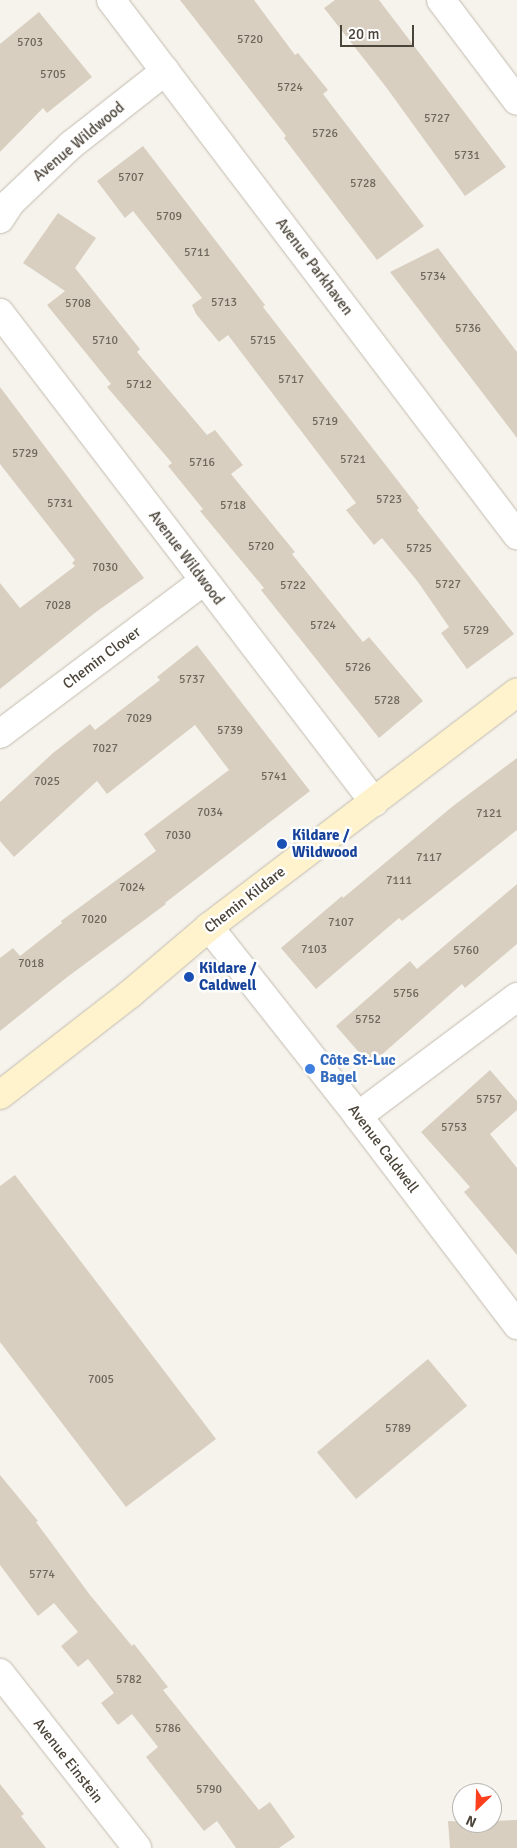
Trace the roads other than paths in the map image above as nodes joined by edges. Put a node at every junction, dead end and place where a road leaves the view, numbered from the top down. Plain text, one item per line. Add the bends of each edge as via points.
1 (110, 0) edge
2 (441, 0) edge
3 (165, 71) junction
4 (517, 101) edge
5 (0, 219) edge
6 (0, 313) edge
7 (517, 535) edge
8 (204, 581) junction
9 (517, 692) edge
10 (0, 734) edge
11 (374, 802) junction
12 (209, 927) junction
13 (517, 997) edge
14 (0, 1095) edge
15 (358, 1116) junction
16 (517, 1324) edge
17 (0, 1673) edge
18 (137, 1848) edge

1 - 3 street, Avenue Parkhaven
2 - 4 street
3 - 5 street, Avenue Wildwood via 71,145 11,202
3 - 7 street, Avenue Parkhaven
6 - 8 street, Avenue Wildwood
8 - 10 street, Chemin Clover
8 - 11 street, Avenue Wildwood
9 - 11 street, Chemin Kildare
11 - 12 street, Chemin Kildare
12 - 14 street, Chemin Kildare via 130,994
12 - 15 street, Avenue Caldwell
13 - 15 street
15 - 16 street, Avenue Caldwell
17 - 18 street, Avenue Einstein

